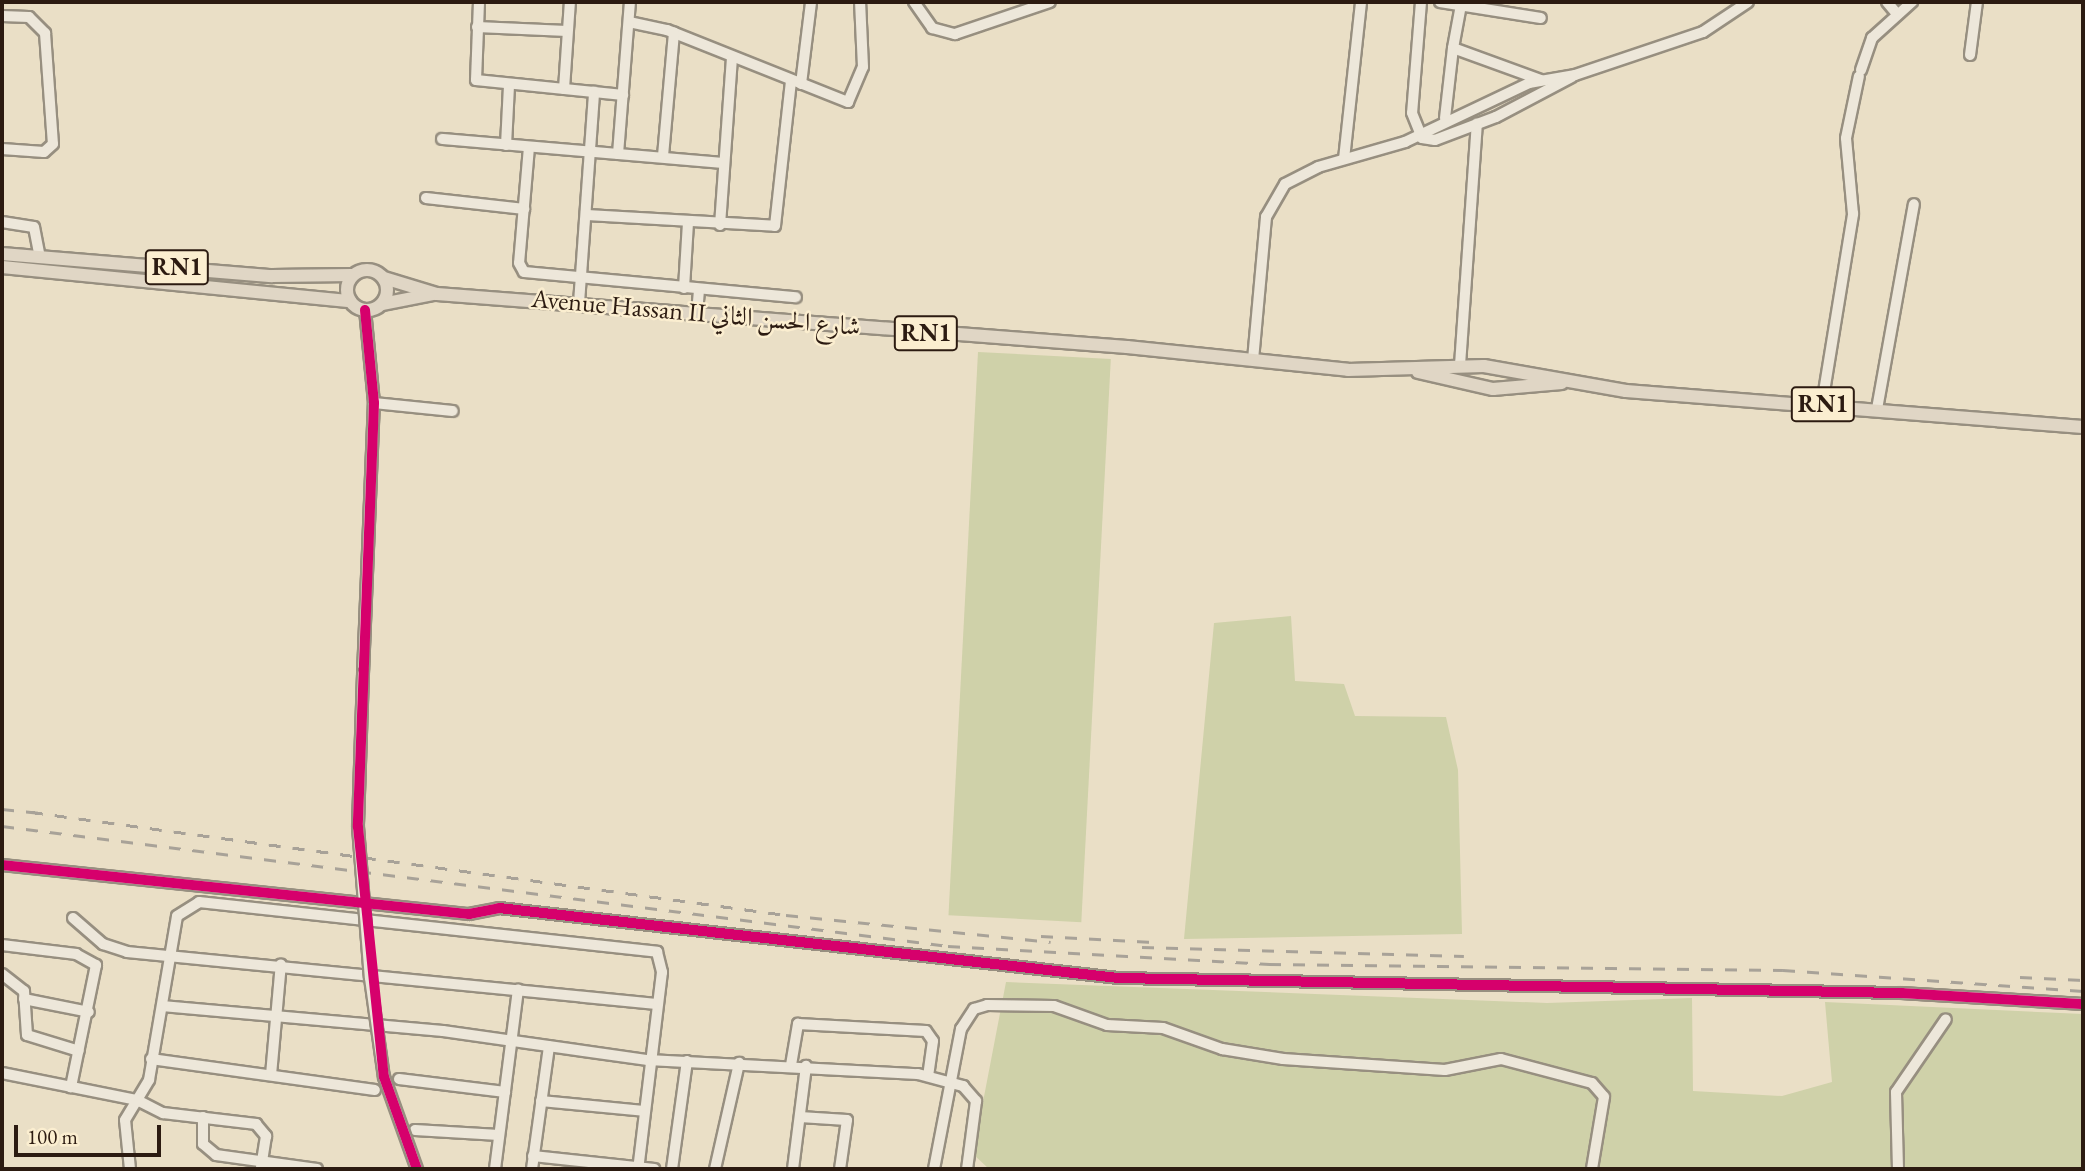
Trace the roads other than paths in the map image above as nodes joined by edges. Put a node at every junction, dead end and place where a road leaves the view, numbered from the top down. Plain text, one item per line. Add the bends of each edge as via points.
1 (479, 2) edge
2 (570, 2) edge
3 (630, 2) edge
4 (811, 2) edge
5 (860, 2) edge
6 (914, 2) edge
7 (1050, 2) edge
8 (1362, 2) edge
9 (1421, 2) edge
10 (1440, 2) edge
11 (1748, 2) edge
12 (1887, 2) edge
13 (1912, 2) edge
14 (1977, 2) edge
15 (1461, 5) junction
16 (1896, 14) junction
17 (2, 17) edge
18 (1541, 18) dead end
19 (629, 22) junction
20 (477, 27) junction
21 (567, 31) junction
22 (674, 32) junction
23 (1453, 48) junction
24 (1970, 55) dead end
25 (732, 57) junction
26 (1575, 75) junction
27 (1541, 80) junction
28 (796, 82) junction
29 (509, 86) junction
30 (564, 89) junction
31 (594, 92) junction
32 (623, 95) junction
33 (1445, 118) junction
34 (1477, 124) junction
35 (1417, 135) junction
36 (442, 139) dead end
37 (506, 145) junction
38 (529, 147) junction
39 (2, 149) edge
40 (592, 152) junction
41 (618, 154) junction
42 (663, 156) junction
43 (1344, 159) junction
44 (724, 163) junction
45 (426, 198) dead end
46 (1914, 204) dead end
47 (524, 209) junction
48 (587, 215) junction
49 (2, 222) edge
50 (688, 223) junction
51 (720, 225) junction
52 (2, 254) edge
53 (40, 257) junction
54 (2, 267) edge
55 (352, 275) junction
56 (384, 278) junction
57 (581, 279) junction
58 (684, 288) junction
59 (699, 289) junction
60 (438, 294) junction
61 (796, 297) dead end
62 (349, 301) junction
63 (579, 303) junction
64 (382, 304) junction
65 (365, 310) junction
66 (696, 313) junction
67 (1253, 360) junction
68 (1460, 365) junction
69 (1415, 371) junction
70 (1506, 372) junction
71 (1562, 383) junction
72 (1459, 384) junction
73 (1502, 389) junction
74 (374, 403) junction
75 (1822, 404) junction
76 (1877, 409) junction
77 (453, 411) dead end
78 (2083, 427) edge
79 (2, 865) edge
80 (74, 918) dead end
81 (2, 945) edge
82 (171, 953) junction
83 (281, 964) junction
84 (2, 974) edge
85 (518, 989) junction
86 (24, 999) junction
87 (656, 1004) junction
88 (2083, 1004) edge
89 (162, 1006) junction
90 (89, 1012) junction
91 (278, 1017) junction
92 (1946, 1019) dead end
93 (511, 1040) junction
94 (549, 1046) junction
95 (79, 1051) junction
96 (151, 1059) junction
97 (649, 1059) junction
98 (687, 1061) junction
99 (739, 1063) junction
100 (791, 1065) junction
101 (806, 1066) junction
102 (2, 1073) edge
103 (271, 1074) junction
104 (928, 1076) junction
105 (399, 1079) dead end
106 (953, 1082) junction
107 (71, 1087) junction
108 (375, 1090) dead end
109 (505, 1092) junction
110 (137, 1100) junction
111 (541, 1101) junction
112 (644, 1111) junction
113 (800, 1117) junction
114 (203, 1118) junction
115 (415, 1130) dead end
116 (499, 1135) junction
117 (533, 1156) junction
118 (262, 1165) edge
119 (638, 1167) edge
120 (130, 1169) edge
121 (317, 1169) edge
122 (417, 1169) edge
123 (495, 1169) edge
124 (531, 1169) edge
125 (654, 1169) edge
126 (672, 1169) edge
127 (715, 1169) edge
128 (793, 1169) edge
129 (840, 1169) edge
130 (934, 1169) edge
131 (967, 1169) edge
132 (1592, 1169) edge
133 (1898, 1169) edge

1 - 20 street
2 - 21 street
3 - 19 street
4 - 28 street
5 - 28 street via 863,67 853,99 841,101
6 - 7 street via 932,28 955,34
8 - 43 street
9 - 35 street via 1412,113
10 - 15 street
11 - 26 street via 1703,32
12 - 16 street
13 - 16 street
14 - 24 street
15 - 18 street
15 - 23 street
16 - 75 street via 1872,38 1846,138 1853,214
17 - 39 street via 29,17 45,33 53,144 44,152
19 - 22 street
19 - 32 street
20 - 21 street
20 - 29 street via 474,76
21 - 30 street
22 - 25 street
22 - 42 street
23 - 27 street
23 - 33 street
25 - 28 street
25 - 44 street
26 - 27 street
26 - 34 street
27 - 33 street
28 - 51 street via 779,223 767,228
29 - 30 street
29 - 37 street
30 - 31 street
31 - 32 street
31 - 40 street
32 - 41 street
33 - 35 street
34 - 35 street via 1436,140
34 - 68 street
35 - 43 street
36 - 37 street
37 - 38 street
38 - 40 street
38 - 47 street
40 - 41 street
40 - 48 street
41 - 42 street
42 - 44 street
43 - 67 street via 1294,178 1272,200
44 - 51 street
45 - 47 street
46 - 76 street
47 - 57 street via 523,270
48 - 50 street
48 - 57 street
49 - 53 street via 36,229
50 - 51 street
50 - 58 street
52 - 53 main road, RN1
53 - 55 main road, RN1 via 272,276
54 - 62 main road, RN1
55 - 56 main road, RN1 via 369,269
55 - 62 main road
56 - 60 main road, Avenue Hassan II شارع الحسن الثاني / RN1
56 - 64 main road
57 - 58 street
57 - 63 street
58 - 59 street
59 - 61 street
59 - 66 street
60 - 63 main road, Avenue Hassan II شارع الحسن الثاني / RN1
60 - 64 main road, Avenue Hassan II شارع الحسن الثاني / RN1
62 - 65 main road, RN1
63 - 66 main road, Avenue Hassan II شارع الحسن الثاني / RN1
64 - 65 main road, RN1
65 - 74 street
66 - 67 main road, Avenue Hassan II شارع الحسن الثاني / RN1
67 - 69 main road, Avenue Hassan II شارع الحسن الثاني / RN1
68 - 69 main road, Avenue Hassan II شارع الحسن الثاني / RN1
68 - 70 main road, RN1
68 - 72 main road
69 - 72 main road, Avenue Hassan II شارع الحسن الثاني / RN1
70 - 71 main road, RN1
70 - 73 main road
71 - 73 main road, RN1
71 - 75 main road, RN1
72 - 73 main road, RN1
74 - 77 street
74 - 122 street, bridge via 358,827 370,978 384,1077
75 - 76 main road, RN1
76 - 78 main road, RN1
79 - 88 street via 469,914 499,908 1118,978 1902,993
80 - 82 street via 103,944 127,952
81 - 90 street via 89,958 96,965
82 - 83 street
82 - 87 street via 177,916 199,902 647,948 663,962
82 - 89 street
83 - 85 street
83 - 91 street
84 - 86 street via 19,981
85 - 87 street
85 - 93 street
86 - 90 street
86 - 95 street via 27,1035
87 - 97 street
89 - 91 street
89 - 96 street
90 - 95 street
91 - 93 street
91 - 103 street
92 - 133 street via 1896,1092
93 - 94 street
93 - 109 street
94 - 97 street
94 - 111 street
95 - 107 street
96 - 103 street
96 - 110 street
97 - 98 street
97 - 112 street
98 - 99 street
98 - 126 street
99 - 100 street
99 - 127 street
100 - 101 street
100 - 104 street via 798,1024 926,1031 933,1041
101 - 104 street
101 - 113 street
102 - 107 street
103 - 108 street
104 - 106 street
105 - 109 street
106 - 130 street
106 - 131 street via 976,1101
106 - 132 street via 966,1017 987,1005 1054,1006 1107,1025 1163,1028 1222,1049 1283,1059 1445,1070 1501,1059 1601,1089
107 - 110 street
109 - 116 street
110 - 114 street via 163,1113
110 - 120 street via 123,1133
111 - 112 street
111 - 117 street
112 - 119 street
113 - 128 street
113 - 129 street via 847,1120
114 - 118 street via 209,1151
114 - 118 street via 262,1128
115 - 116 street
116 - 123 street
117 - 119 street
117 - 124 street
118 - 121 street
119 - 125 street

